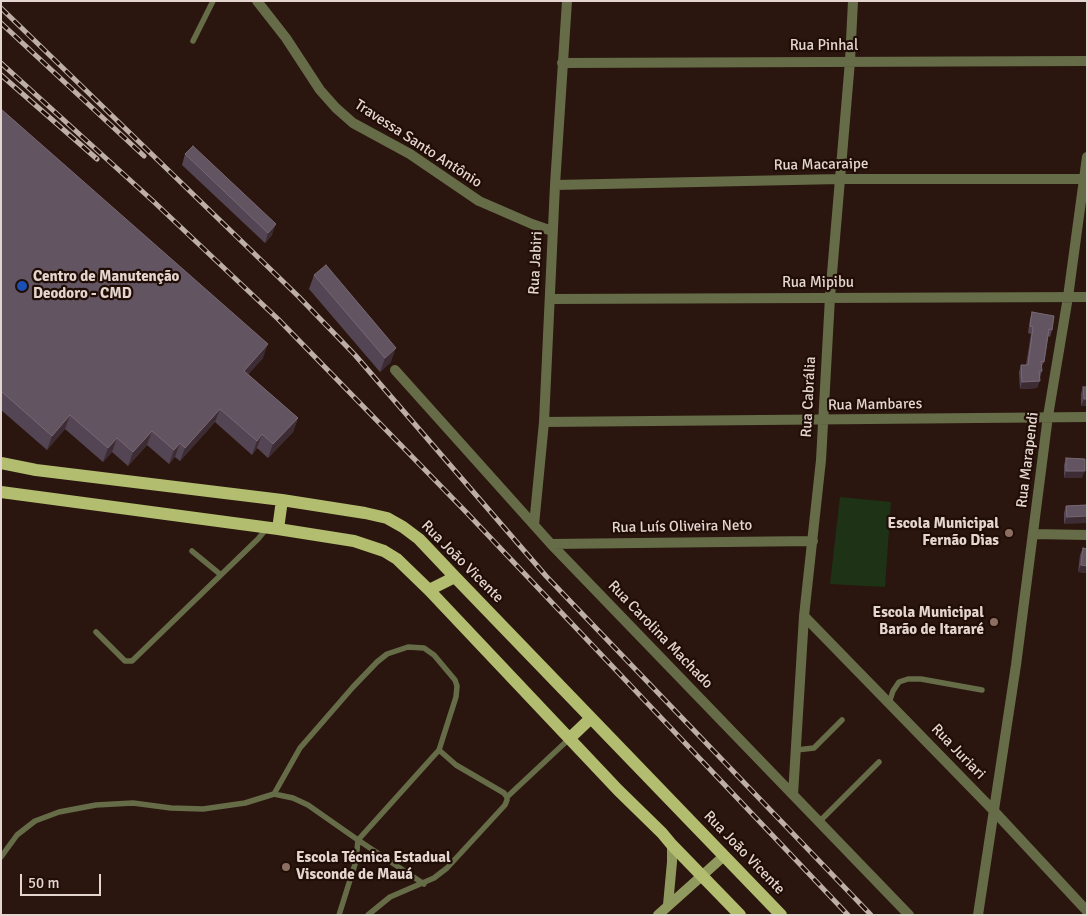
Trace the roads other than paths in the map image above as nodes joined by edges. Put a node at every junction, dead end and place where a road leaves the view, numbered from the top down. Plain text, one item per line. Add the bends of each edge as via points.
1 (213, 1) edge
2 (257, 1) edge
3 (567, 1) edge
4 (853, 1) edge
5 (193, 41) dead end
6 (850, 61) junction
7 (1087, 61) edge
8 (562, 63) junction
9 (1087, 157) edge
10 (840, 179) junction
11 (1085, 179) edge
12 (555, 185) junction
13 (552, 232) junction
14 (1068, 297) junction
15 (1087, 297) edge
16 (830, 298) junction
17 (550, 299) junction
18 (395, 370) dead end
19 (1048, 416) junction
20 (1087, 417) edge
21 (822, 421) junction
22 (544, 422) junction
23 (1, 463) edge
24 (1, 492) edge
25 (282, 500) junction
26 (534, 525) junction
27 (273, 528) junction
28 (1034, 534) junction
29 (1087, 535) edge
30 (813, 541) junction
31 (551, 544) junction
32 (192, 551) dead end
33 (220, 574) junction
34 (455, 576) junction
35 (429, 590) junction
36 (804, 616) junction
37 (96, 632) dead end
38 (982, 690) dead end
39 (889, 703) junction
40 (591, 718) junction
41 (842, 720) dead end
42 (570, 738) junction
43 (439, 750) junction
44 (796, 750) junction
45 (879, 762) dead end
46 (274, 794) junction
47 (793, 795) junction
48 (507, 797) junction
49 (993, 810) junction
50 (820, 822) junction
51 (358, 840) junction
52 (672, 845) junction
53 (724, 856) junction
54 (1, 857) edge
55 (702, 876) junction
56 (424, 884) junction
57 (668, 905) junction
58 (1087, 911) edge
59 (339, 915) edge
60 (368, 915) edge
61 (658, 915) edge
62 (740, 915) edge
63 (781, 915) edge
64 (910, 915) edge
65 (978, 915) edge

1 - 5 lane
2 - 13 street, Travessa Santo Antônio via 320,90 353,123 410,154 478,201
3 - 8 street, Rua Jabiri
4 - 6 street, Rua Cabrália
6 - 7 street, Rua Pinhal
6 - 8 street, Rua Pinhal
6 - 10 street, Rua Cabrália
8 - 12 street, Rua Jabiri
9 - 11 street, Rua Marapendi
10 - 11 street, Rua Macaraipe
10 - 12 street, Rua Macaraipe
10 - 16 street, Rua Cabrália
11 - 14 street, Rua Marapendi
12 - 13 street, Rua Jabiri
13 - 17 street, Rua Jabiri
14 - 15 street, Rua Mipibu
14 - 16 street, Rua Mipibu
14 - 19 street, Rua Marapendi
16 - 17 street, Rua Mipibu
16 - 21 street, Rua Cabrália
17 - 22 street, Rua Jabiri
18 - 26 street, Rua Carolina Machado
19 - 20 street, Rua Mambares
19 - 21 street, Rua Mambares
19 - 28 street, Rua Marapendi
21 - 22 street, Rua Mambares
21 - 30 street, Rua Cabrália
22 - 26 street, Rua Jabiri
23 - 25 main road, Rua João Vicente
24 - 27 main road
25 - 27 main road
25 - 34 main road, Rua João Vicente via 387,518 419,540
26 - 31 street, Rua Carolina Machado
27 - 33 lane
27 - 35 main road via 370,545 397,559
28 - 29 street
28 - 49 street, Rua Marapendi
30 - 31 street, Rua Luís Oliveira Neto
30 - 36 street, Rua Cabrália
31 - 47 street, Rua Carolina Machado
32 - 33 lane
33 - 37 lane via 132,661 125,661
34 - 35 main road
34 - 40 main road, Rua João Vicente
35 - 42 main road
36 - 39 street, Rua Juriari
36 - 44 street, Rua Cabrália
38 - 39 lane via 920,678 908,679 899,682
39 - 49 street, Rua Juriari
40 - 42 main road
40 - 53 main road, Rua João Vicente
41 - 44 lane via 814,748
42 - 48 lane
42 - 52 main road
43 - 46 lane via 456,698 456,683 428,650 401,648 377,662 330,713 300,748
43 - 48 lane via 456,765
43 - 51 lane
44 - 47 street, Rua Cabrália
45 - 50 lane
46 - 51 lane via 308,805
46 - 54 lane via 245,803 203,809 133,803 59,812 35,821 17,835
47 - 50 street, Rua Carolina Machado
48 - 56 lane via 505,805 446,868
49 - 58 street, Rua Juriari
49 - 65 street, Rua Marapendi
50 - 64 street, Rua Carolina Machado
51 - 56 lane
51 - 59 lane via 356,861
52 - 55 main road
52 - 57 main road
53 - 55 main road
53 - 63 main road, Rua João Vicente
55 - 57 main road
55 - 62 main road
56 - 60 lane via 390,898
57 - 61 main road

